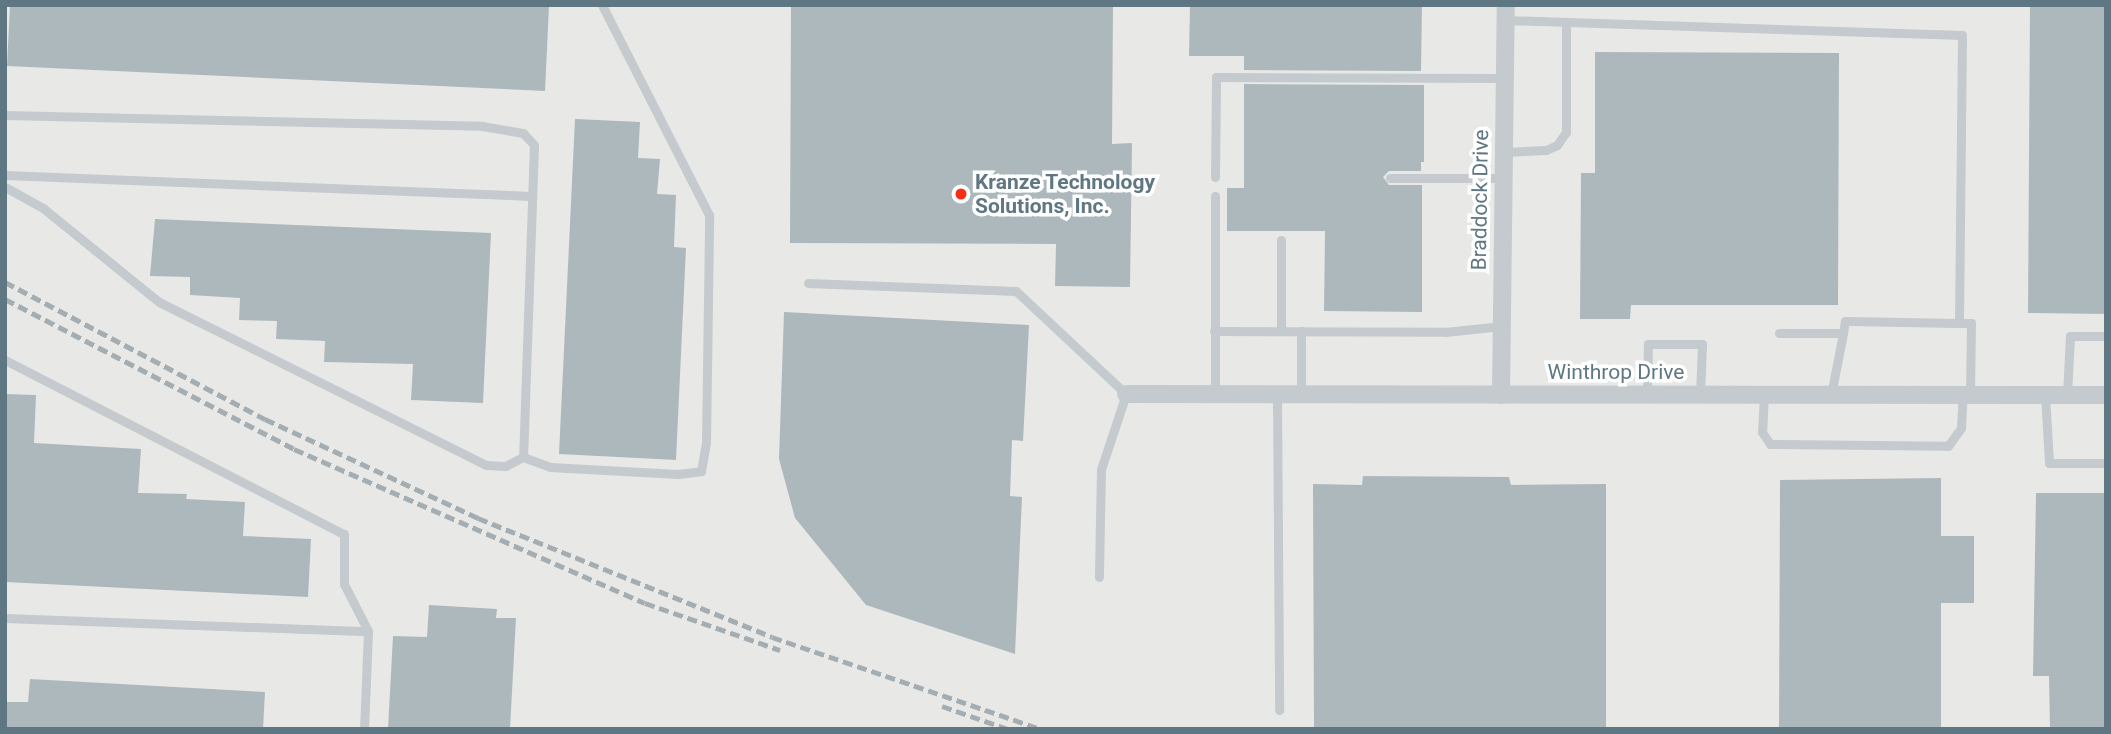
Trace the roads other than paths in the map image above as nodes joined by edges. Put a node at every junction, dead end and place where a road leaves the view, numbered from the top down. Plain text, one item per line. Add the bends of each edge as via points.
1 (602, 5) edge
2 (1506, 13) edge
3 (1566, 22) junction
4 (1505, 78) junction
5 (5, 116) edge
6 (1504, 152) junction
7 (5, 175) edge
8 (1215, 177) dead end
9 (1390, 178) dead end
10 (1503, 178) junction
11 (5, 187) edge
12 (532, 196) junction
13 (1215, 196) dead end
14 (1281, 240) dead end
15 (808, 283) dead end
16 (1959, 323) junction
17 (1502, 326) junction
18 (1214, 331) junction
19 (1281, 331) junction
20 (1301, 331) junction
21 (1779, 333) dead end
22 (1843, 333) junction
23 (2106, 336) edge
24 (5, 360) edge
25 (1126, 394) junction
26 (1215, 394) junction
27 (1277, 394) junction
28 (1301, 394) junction
29 (1501, 395) junction
30 (1647, 395) junction
31 (1700, 395) junction
32 (1764, 395) junction
33 (1831, 395) junction
34 (1966, 395) junction
35 (2045, 395) junction
36 (2067, 395) junction
37 (2106, 396) edge
38 (523, 457) junction
39 (2106, 463) edge
40 (1099, 577) dead end
41 (5, 618) edge
42 (368, 631) junction
43 (1279, 710) dead end
44 (364, 729) edge

1 - 38 lane via 709,215 706,443 701,471 678,474 550,467
2 - 3 lane
2 - 4 street, Braddock Drive
3 - 6 lane via 1566,132 1557,145 1546,150
3 - 16 lane via 1962,35
4 - 6 street, Braddock Drive
4 - 8 lane via 1216,77
5 - 12 lane via 482,126 523,132 534,145
6 - 10 street, Braddock Drive
7 - 12 lane
9 - 10 lane
10 - 17 street, Braddock Drive
11 - 38 lane via 43,208 159,302 486,465 505,466
12 - 38 lane
13 - 18 lane
14 - 19 lane
15 - 25 lane via 1016,291
16 - 22 lane via 1845,321
16 - 34 lane via 1971,323
17 - 20 lane via 1444,332
17 - 29 street, Braddock Drive
18 - 19 lane
18 - 26 lane
19 - 20 lane
20 - 28 lane
21 - 22 lane
22 - 33 lane
23 - 36 lane via 2070,336
24 - 42 lane via 344,534 344,584
25 - 26 street, Winthrop Drive
25 - 40 lane via 1101,469
26 - 27 street, Winthrop Drive
27 - 28 street, Winthrop Drive
27 - 43 lane
28 - 29 street, Winthrop Drive
29 - 30 street, Winthrop Drive
30 - 31 street, Winthrop Drive
30 - 31 lane via 1648,344 1702,344
31 - 32 street, Winthrop Drive
32 - 33 street, Winthrop Drive
32 - 34 lane via 1762,432 1770,444 1948,446 1961,428
33 - 34 street, Winthrop Drive
34 - 35 street, Winthrop Drive
35 - 36 street, Winthrop Drive
35 - 39 lane via 2049,463
36 - 37 street, Winthrop Drive
41 - 42 lane
42 - 44 lane

